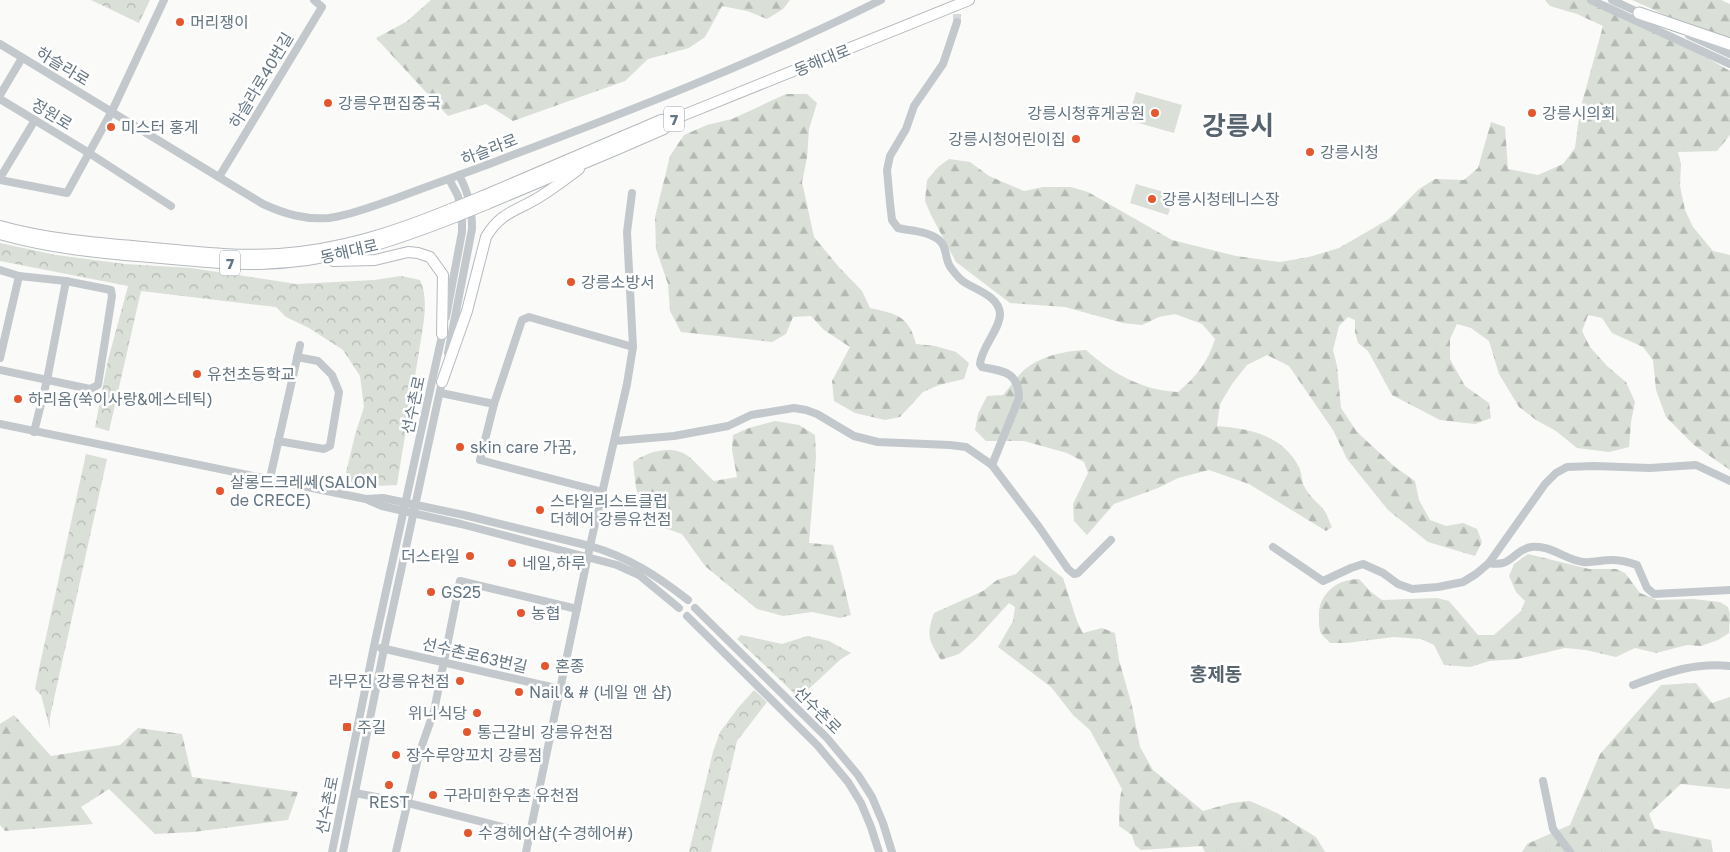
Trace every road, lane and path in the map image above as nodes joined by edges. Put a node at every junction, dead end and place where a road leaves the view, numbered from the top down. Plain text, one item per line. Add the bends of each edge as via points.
1 (164, 0) edge
2 (314, 0) edge
3 (881, 0) edge
4 (969, 0) edge
5 (1591, 0) edge
6 (1612, 0) edge
7 (1639, 12) junction
8 (957, 22) tunnel mouth
9 (0, 44) edge
10 (1730, 44) edge
11 (1730, 54) edge
12 (22, 58) junction
13 (1730, 64) edge
14 (0, 94) edge
15 (0, 99) edge
16 (112, 111) junction
17 (674, 119) junction
18 (35, 120) junction
19 (89, 153) junction
20 (596, 158) junction
21 (459, 176) junction
22 (219, 177) junction
23 (0, 179) edge
24 (449, 179) junction
25 (632, 193) dead end
26 (485, 200) junction
27 (170, 206) dead end
28 (453, 213) junction
29 (0, 226) edge
30 (0, 234) edge
31 (302, 261) junction
32 (0, 270) edge
33 (19, 276) junction
34 (66, 281) junction
35 (442, 334) junction
36 (300, 344) dead end
37 (633, 348) junction
38 (298, 357) junction
39 (0, 358) edge
40 (0, 370) edge
41 (47, 380) junction
42 (442, 382) junction
43 (441, 393) junction
44 (494, 404) junction
45 (0, 424) edge
46 (34, 432) junction
47 (278, 441) junction
48 (615, 441) junction
49 (992, 465) junction
50 (270, 478) junction
51 (1730, 482) edge
52 (603, 492) junction
53 (366, 499) junction
54 (406, 503) junction
55 (416, 505) junction
56 (404, 512) junction
57 (413, 514) junction
58 (1111, 540) dead end
59 (590, 546) junction
60 (1273, 547) dead end
61 (588, 556) junction
62 (1489, 563) junction
63 (1730, 590) edge
64 (688, 600) junction
65 (679, 608) junction
66 (695, 608) junction
67 (577, 609) junction
68 (687, 616) junction
69 (374, 646) junction
70 (384, 649) junction
71 (443, 661) junction
72 (1730, 666) edge
73 (1633, 685) dead end
74 (560, 689) junction
75 (1543, 781) dead end
76 (355, 793) junction
77 (408, 803) junction
78 (530, 834) junction
79 (332, 852) edge
80 (343, 852) edge
81 (396, 852) edge
82 (526, 852) edge
83 (880, 852) edge
84 (892, 852) edge
85 (1570, 852) edge

1 - 16 street
2 - 22 street, 하슬라로40번길 via 322,7
3 - 21 street, 하슬라로 via 781,48
4 - 17 main road, 동해대로 / 7
5 - 13 street
6 - 7 street
7 - 10 highway
7 - 11 street
8 - 49 street via 943,64 914,106 906,129 890,156 887,170 892,220 898,228 930,235 940,241 945,247 949,266 963,282 994,300 998,307 1000,315 980,364 1016,379 1019,398
9 - 12 street, 하슬라로
12 - 14 street
12 - 16 street, 하슬라로
15 - 18 street, 정원로
16 - 19 street
16 - 22 street, 하슬라로
17 - 20 main road, 동해대로 / 7 via 664,129
17 - 26 main road, 동해대로 / 7 via 661,120
18 - 19 street, 정원로
18 - 23 street
19 - 23 street via 67,193
19 - 27 street
20 - 26 main road, 동해대로 / 7
20 - 42 main road via 540,197 502,217 492,227 486,237 467,311
21 - 24 street, 하슬라로
21 - 42 street, 선수촌로 via 468,192 472,229
22 - 24 street, 하슬라로 via 280,212 312,219 347,214
24 - 35 street, 선수촌로 via 458,196 462,232
25 - 37 street via 627,232
26 - 28 main road, 동해대로 / 7, bridge
28 - 29 main road, 동해대로 / 7 via 362,241 277,254 216,254 113,245
28 - 31 main road, 동해대로 / 7 via 383,244
30 - 31 main road, 동해대로 / 7 via 114,254 258,264
31 - 35 main road via 375,260 408,252 430,257 443,275
32 - 33 street
33 - 34 street
33 - 39 street
34 - 41 street
34 - 41 street via 110,290 112,296 98,385 90,389
35 - 54 street, 선수촌로
36 - 38 street
37 - 44 street via 529,317 522,320
37 - 48 street
38 - 47 street
38 - 47 street via 318,361 332,375 339,392 330,446 324,449
40 - 41 street
41 - 46 street
42 - 43 street, 선수촌로
43 - 44 street, 선수촌로
43 - 55 street, 선수촌로
44 - 52 street via 480,460
45 - 46 street
46 - 50 street
47 - 50 street
48 - 49 street via 674,436 728,426 751,415 794,408 817,414 866,440 966,447
48 - 52 street
49 - 58 street via 1074,574
50 - 53 street
51 - 62 street via 1696,465 1566,467 1545,484
52 - 59 street
53 - 54 street via 383,498
53 - 56 street
54 - 55 street
54 - 56 street, 선수촌로
55 - 57 street, 선수촌로
55 - 59 street
56 - 57 street
56 - 69 street, 선수촌로
57 - 61 street
57 - 70 street, 선수촌로
59 - 61 street
59 - 64 street via 649,571
60 - 62 street via 1323,582 1363,564 1412,589 1463,582
61 - 65 street via 639,575
61 - 67 street
62 - 63 street via 1508,562 1529,547 1542,547 1582,562 1610,560 1638,565 1647,588 1654,594
64 - 65 street
64 - 66 street
65 - 68 street via 682,615
66 - 68 street via 693,614
66 - 84 street, 선수촌로 via 827,738 858,775 872,797
67 - 71 street via 460,581
67 - 74 street
68 - 83 street, 선수촌로 via 818,746 848,782 861,803
69 - 70 street, 선수촌로63번길
69 - 79 street, 선수촌로
70 - 71 street, 선수촌로63번길
70 - 76 street, 선수촌로
71 - 74 street, 선수촌로63번길
71 - 77 street via 434,711 419,754
72 - 73 street via 1706,664 1682,668
74 - 78 street
75 - 85 street via 1553,830
76 - 77 street
76 - 80 street, 선수촌로
77 - 78 street
77 - 81 street
78 - 82 street

